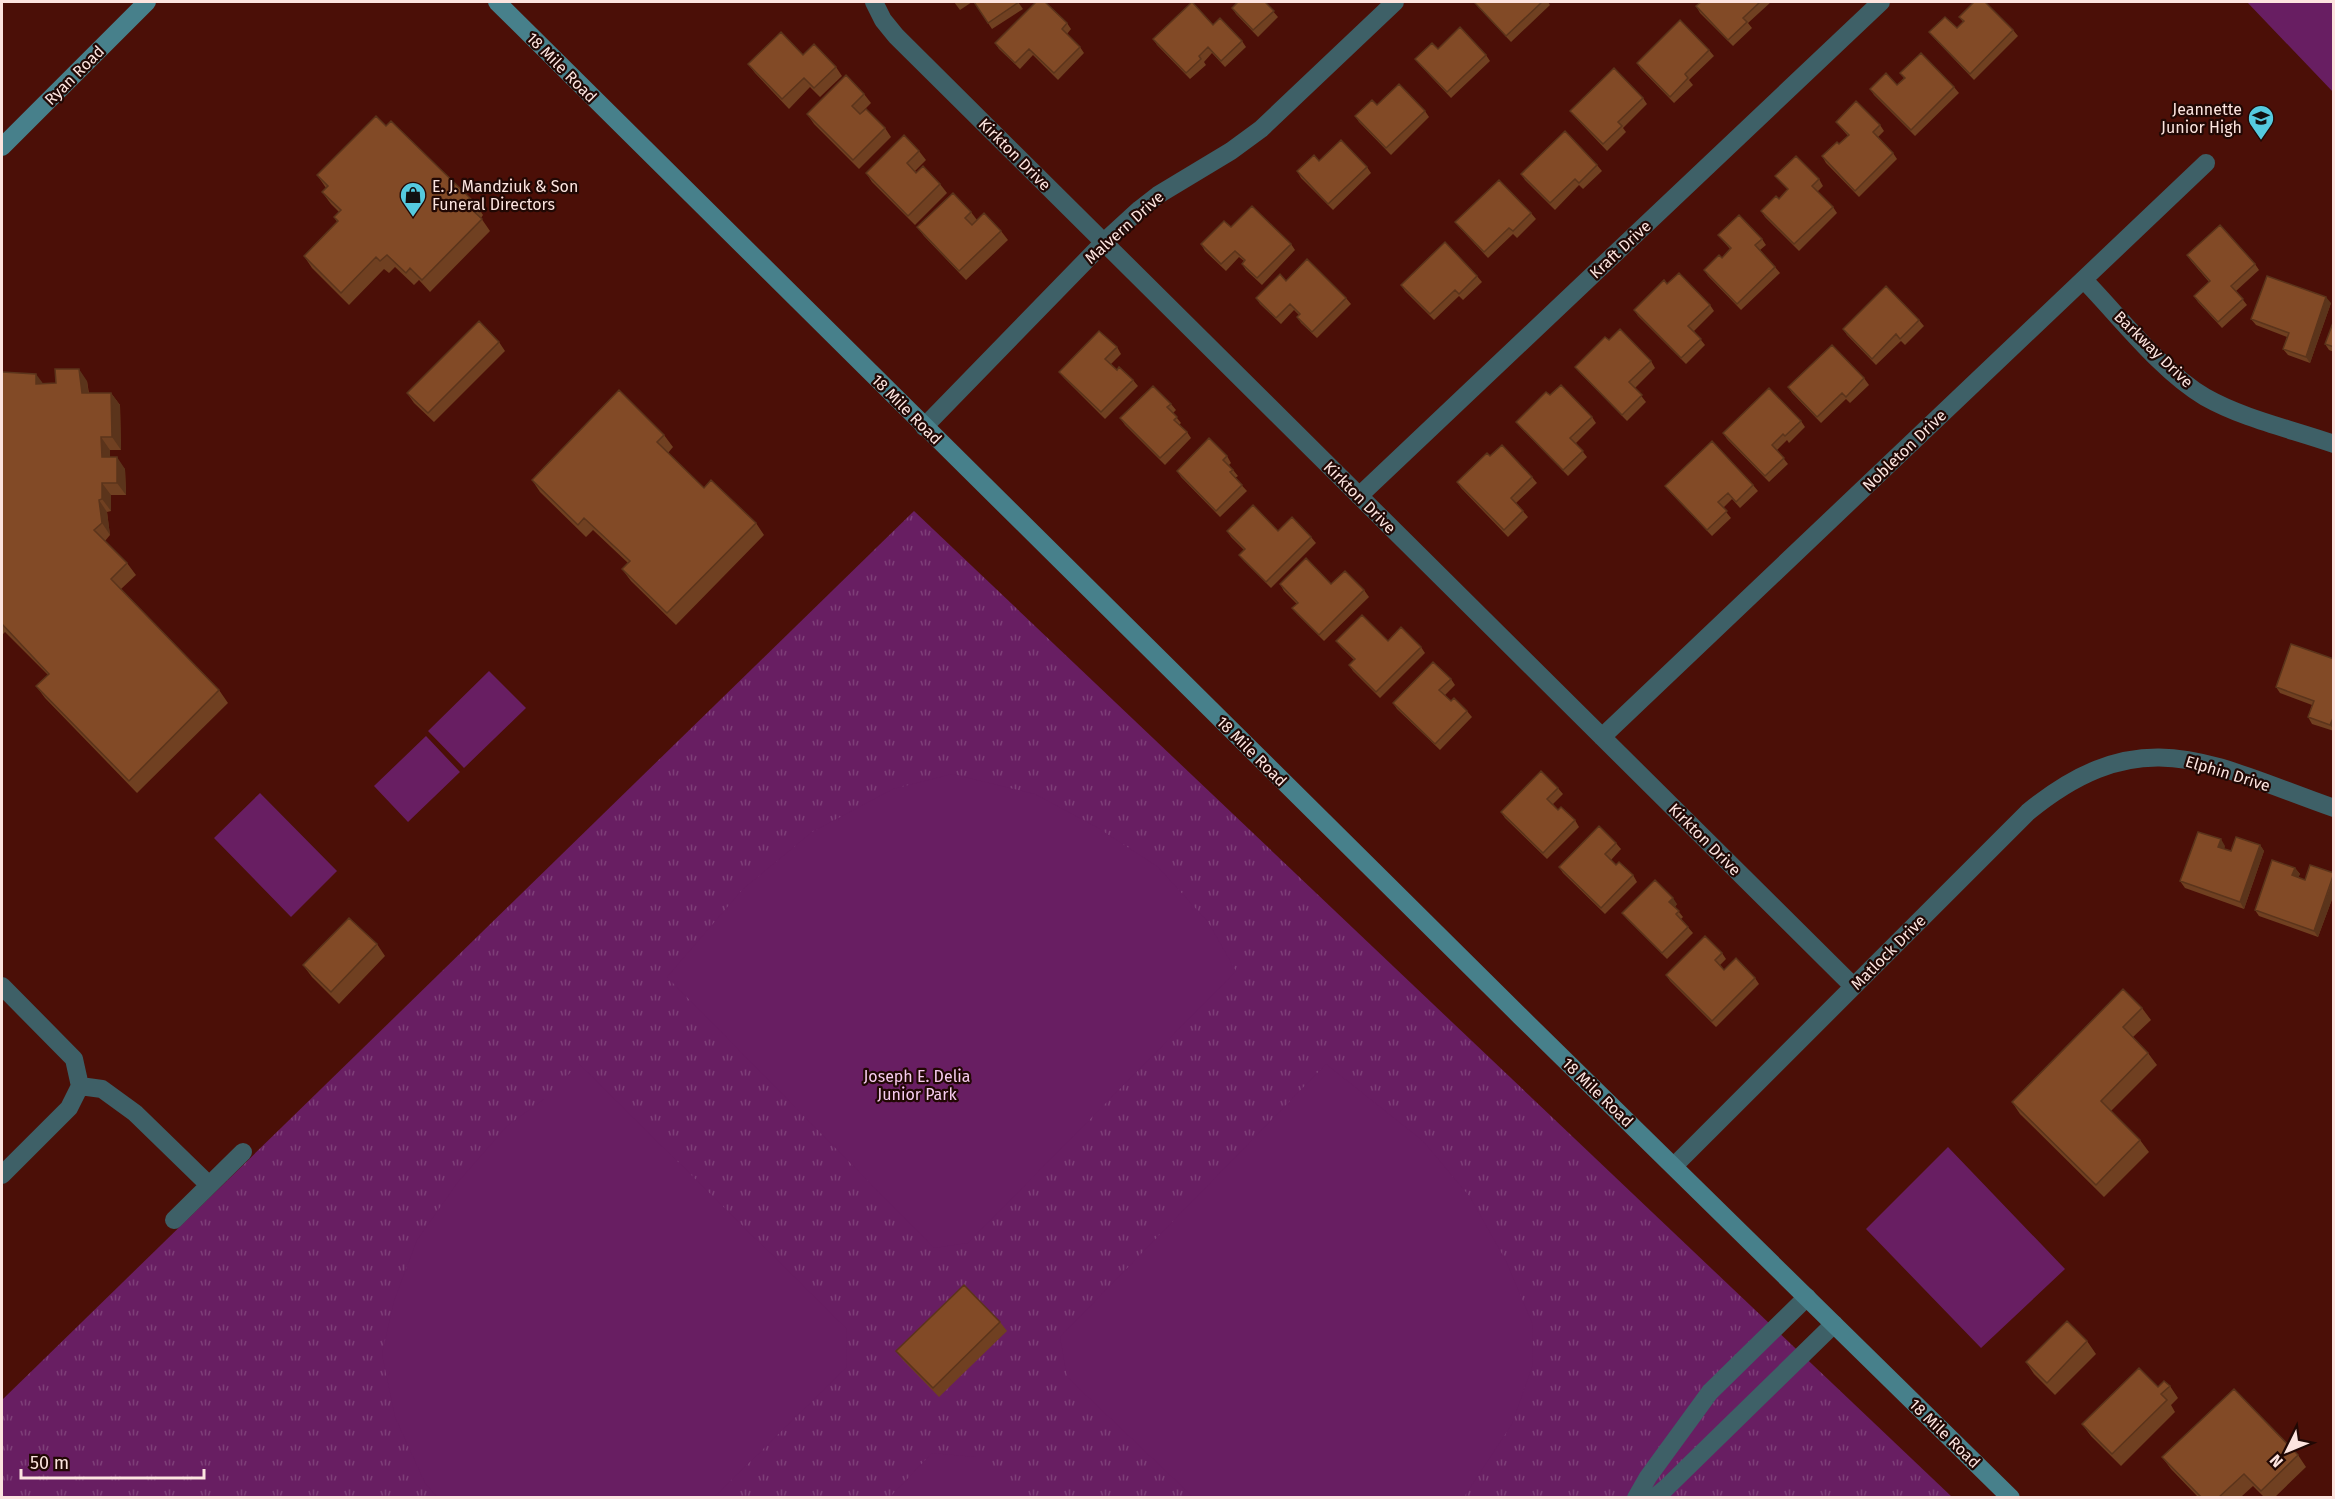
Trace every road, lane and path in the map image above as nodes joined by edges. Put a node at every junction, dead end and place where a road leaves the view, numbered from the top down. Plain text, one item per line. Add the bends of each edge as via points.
1 (147, 2) edge
2 (497, 2) edge
3 (874, 2) edge
4 (1395, 2) edge
5 (1881, 2) edge
6 (2, 147) edge
7 (2206, 163) dead end
8 (1104, 242) junction
9 (2084, 280) junction
10 (924, 427) junction
11 (2334, 444) edge
12 (1359, 496) junction
13 (1602, 737) junction
14 (2119, 761) joint
15 (2334, 808) edge
16 (2, 986) edge
17 (1853, 986) junction
18 (80, 1086) junction
19 (243, 1152) dead end
20 (1674, 1166) junction
21 (2, 1175) edge
22 (209, 1185) junction
23 (174, 1220) dead end
24 (1807, 1298) junction
25 (1834, 1324) junction
26 (1636, 1497) edge
27 (1654, 1497) edge
28 (2011, 1497) edge

1 - 6 main road, Ryan Road
2 - 10 main road, 18 Mile Road
3 - 8 street, Kirkton Drive via 896,36
4 - 8 street, Malvern Drive via 1261,129 1158,195
5 - 12 street, Kraft Drive
7 - 9 street, Nobleton Drive
8 - 10 street, Malvern Drive
8 - 12 street, Kirkton Drive
9 - 11 street, Barkway Drive via 2165,365 2206,397 2240,413
9 - 13 street, Nobleton Drive
10 - 20 main road, 18 Mile Road
12 - 13 street, Kirkton Drive
13 - 17 street, Kirkton Drive
14 - 15 street, Elphin Drive via 2165,756 2195,761
14 - 17 street, Matlock Drive via 2064,785 2028,812
16 - 18 street via 74,1059
17 - 20 street, Matlock Drive
18 - 21 street via 69,1108
18 - 22 street via 102,1089 135,1113
19 - 22 street
20 - 24 main road, 18 Mile Road
22 - 23 street
24 - 25 main road, 18 Mile Road
24 - 26 street via 1710,1392
25 - 27 street
25 - 28 main road, 18 Mile Road

